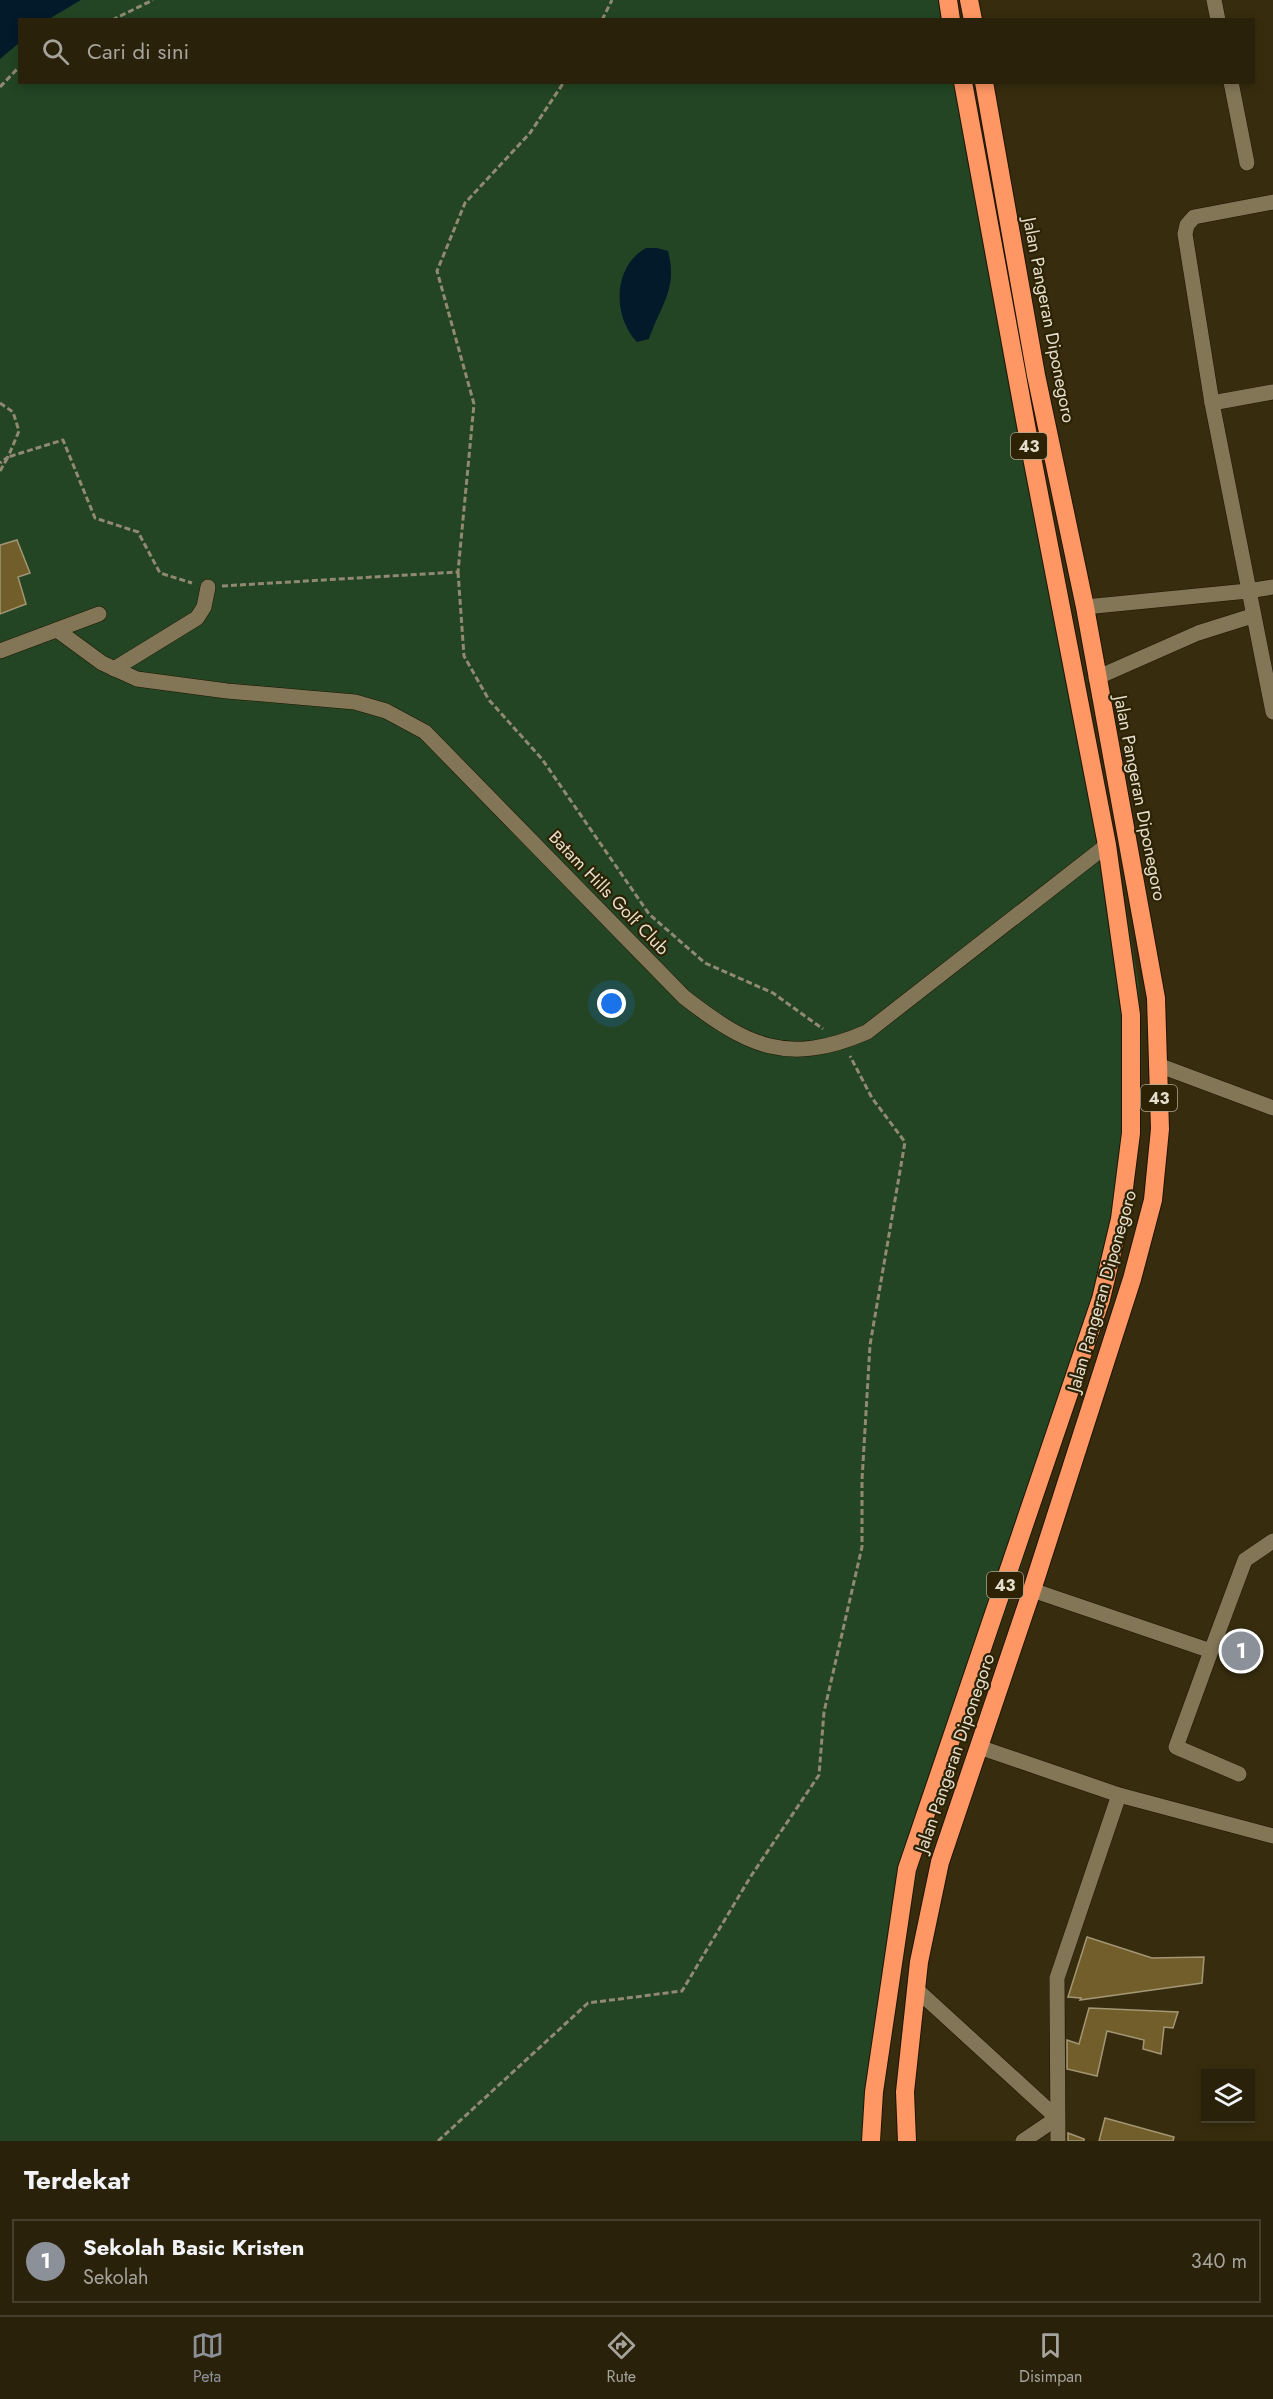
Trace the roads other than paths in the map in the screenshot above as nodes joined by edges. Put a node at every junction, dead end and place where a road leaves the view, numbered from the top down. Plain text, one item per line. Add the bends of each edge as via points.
1 (948, 0) edge
2 (1214, 0) edge
3 (951, 18) edge
4 (1218, 18) edge
5 (963, 84) edge
6 (984, 84) edge
7 (1231, 84) edge
8 (1247, 163) dead end
9 (1273, 202) edge
10 (1273, 392) edge
11 (1212, 403) junction
12 (1273, 586) edge
13 (208, 587) road end
14 (1248, 591) junction
15 (1085, 607) junction
16 (99, 614) dead end
17 (1252, 616) junction
18 (57, 630) junction
19 (0, 651) edge
20 (114, 669) junction
21 (1096, 678) junction
22 (1273, 712) edge
23 (1107, 844) junction
24 (1158, 1065) junction
25 (1273, 1108) edge
26 (1273, 1541) edge
27 (1032, 1590) junction
28 (1211, 1651) junction
29 (979, 1747) junction
30 (1239, 1774) dead end
31 (1119, 1795) junction
32 (1273, 1836) edge
33 (916, 1989) junction
34 (1057, 2118) junction
35 (871, 2141) edge
36 (907, 2141) edge
37 (1023, 2141) edge
38 (1058, 2141) edge

1 - 3 highway
2 - 4 street
5 - 23 highway, Jalan Pangeran Diponegoro / 43
6 - 15 highway, Jalan Pangeran Diponegoro / 43 via 1036,375
7 - 8 street
9 - 11 street via 1194,217 1187,225 1185,234
10 - 11 street
11 - 14 street
12 - 14 street
13 - 20 street via 197,618
14 - 15 street
14 - 17 street
15 - 21 highway, Jalan Pangeran Diponegoro / 43
16 - 18 street
17 - 21 street via 1198,633
17 - 22 street
18 - 19 street
18 - 20 street, Batam Hills Golf Club
20 - 23 street, Batam Hills Golf Club via 137,679 355,702 386,711 425,732 684,997 723,1027 761,1044 797,1052 843,1043 867,1032
21 - 24 highway, Jalan Pangeran Diponegoro / 43 via 1155,998
23 - 35 highway, Jalan Pangeran Diponegoro / 43 via 1131,1015 1131,1133 1120,1219 1088,1339 907,1869 874,2092
24 - 25 street
24 - 27 highway, Jalan Pangeran Diponegoro / 43 via 1160,1129 1153,1200 1132,1279
26 - 28 street via 1245,1560
27 - 28 street
27 - 29 highway, Jalan Pangeran Diponegoro / 43
28 - 30 street via 1176,1747
29 - 31 street
29 - 33 highway, Jalan Pangeran Diponegoro / 43 via 940,1862
31 - 32 street
31 - 34 street via 1057,1978
33 - 34 street
33 - 36 highway, Jalan Pangeran Diponegoro / 43 via 905,2092
34 - 37 street
34 - 38 street

